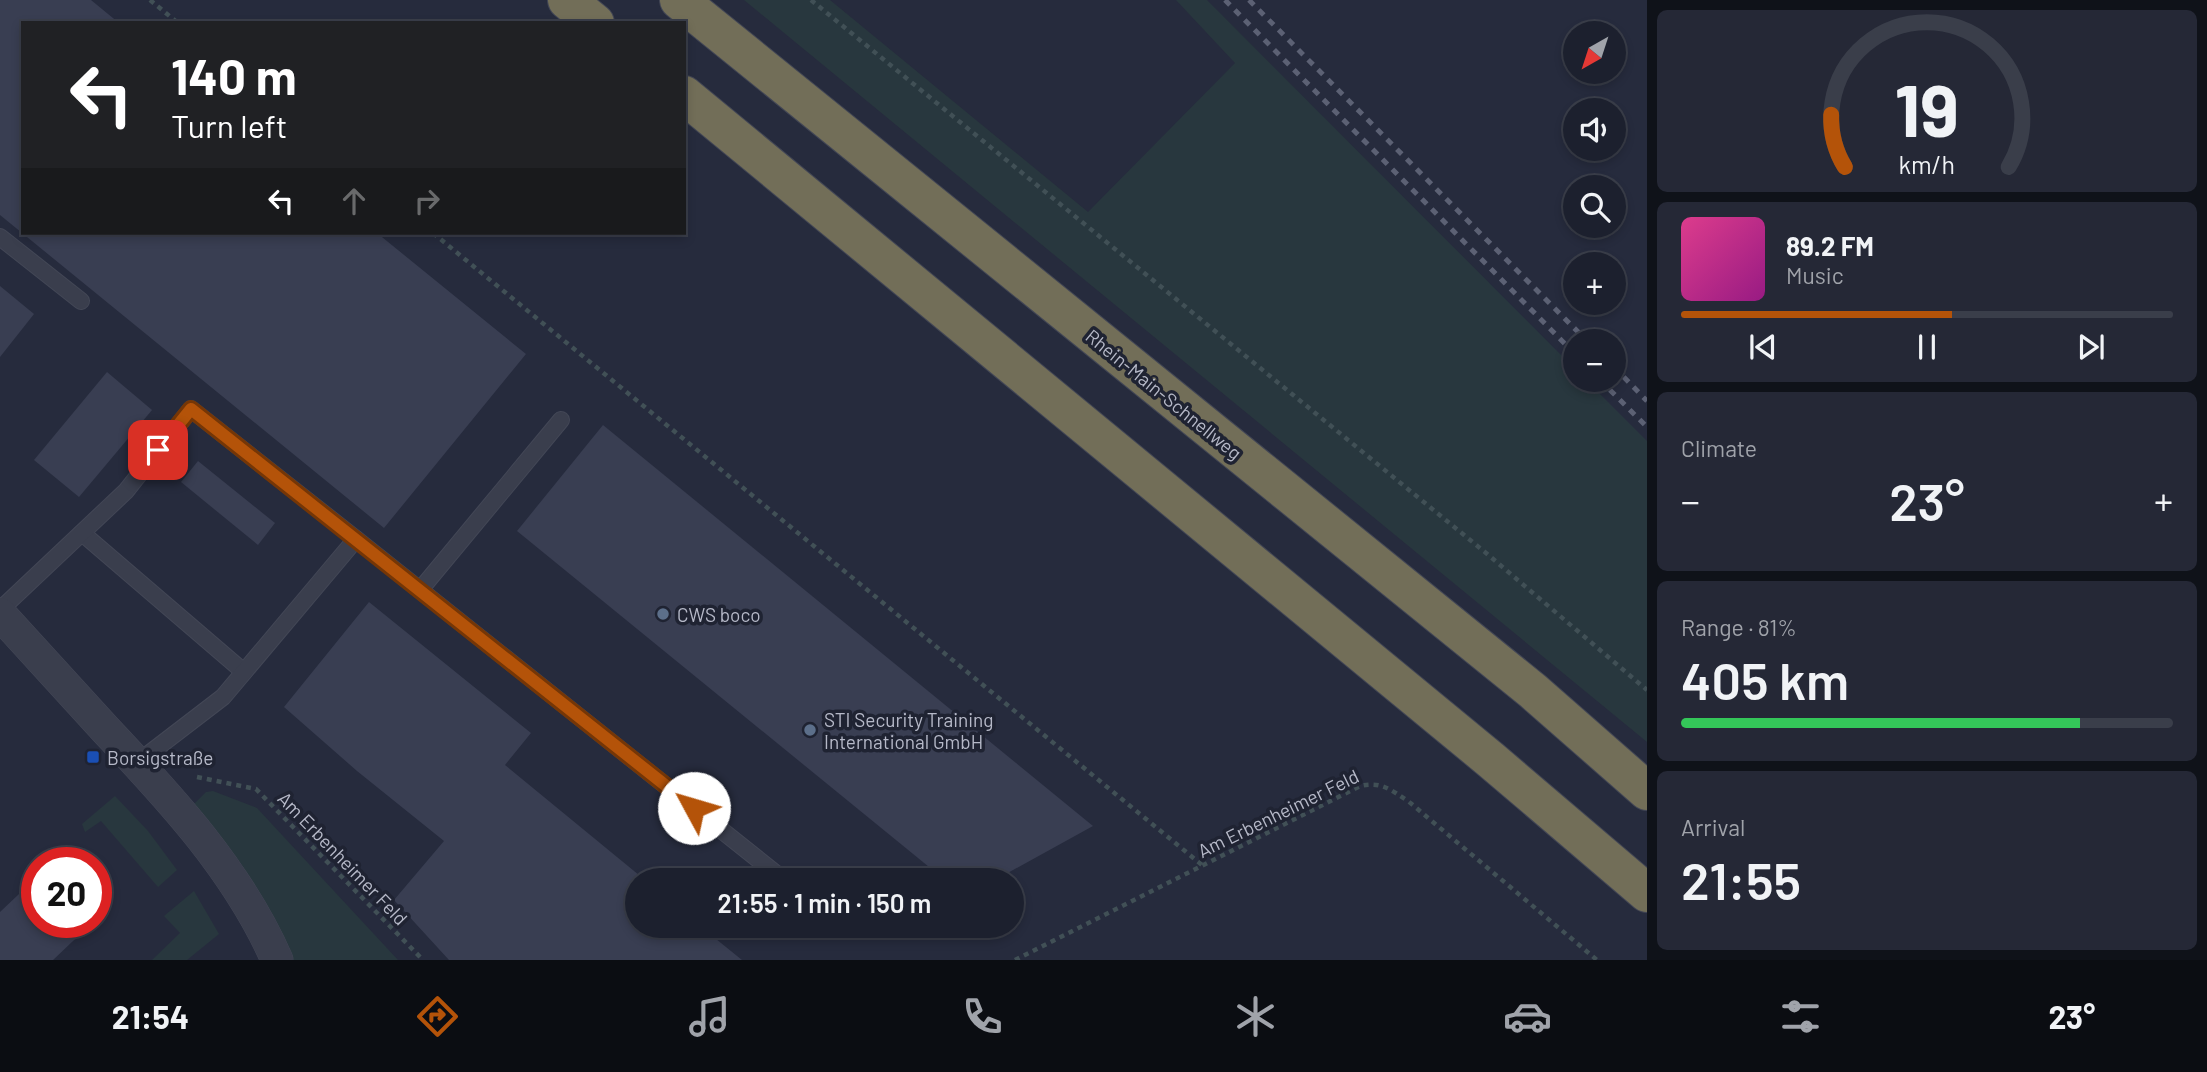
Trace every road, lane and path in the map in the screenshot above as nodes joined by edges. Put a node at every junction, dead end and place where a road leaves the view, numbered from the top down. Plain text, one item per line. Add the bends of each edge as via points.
1 (150, 0) edge
2 (567, 0) edge
3 (679, 0) edge
4 (811, 0) edge
5 (176, 21) edge
6 (593, 21) edge
7 (686, 97) edge
8 (435, 235) edge
9 (0, 237) edge
10 (80, 301) dead end
11 (561, 420) dead end
12 (82, 533) junction
13 (356, 539) junction
14 (420, 590) junction
15 (0, 612) edge
16 (244, 671) junction
17 (1647, 690) edge
18 (137, 763) junction
19 (197, 777) dead end
20 (1647, 791) edge
21 (1202, 865) junction
22 (769, 868) edge
23 (1647, 893) edge
24 (277, 960) edge
25 (423, 960) edge
26 (1015, 960) edge
27 (1597, 960) edge

1 - 5 path
2 - 6 highway
3 - 20 highway, Rhein-Main-Schnellweg via 1533,691
4 - 17 path
7 - 23 highway
8 - 21 path
9 - 10 lane
11 - 14 lane
12 - 13 lane via 125,491 191,409
12 - 15 lane
12 - 16 lane
13 - 14 lane
13 - 16 lane
14 - 22 lane
15 - 18 street
16 - 18 lane via 223,696
18 - 24 street via 229,875
19 - 25 path, Am Erbenheimer Feld via 256,789
21 - 26 path, Am Erbenheimer Feld
21 - 27 path, Am Erbenheimer Feld via 1360,786 1384,785

